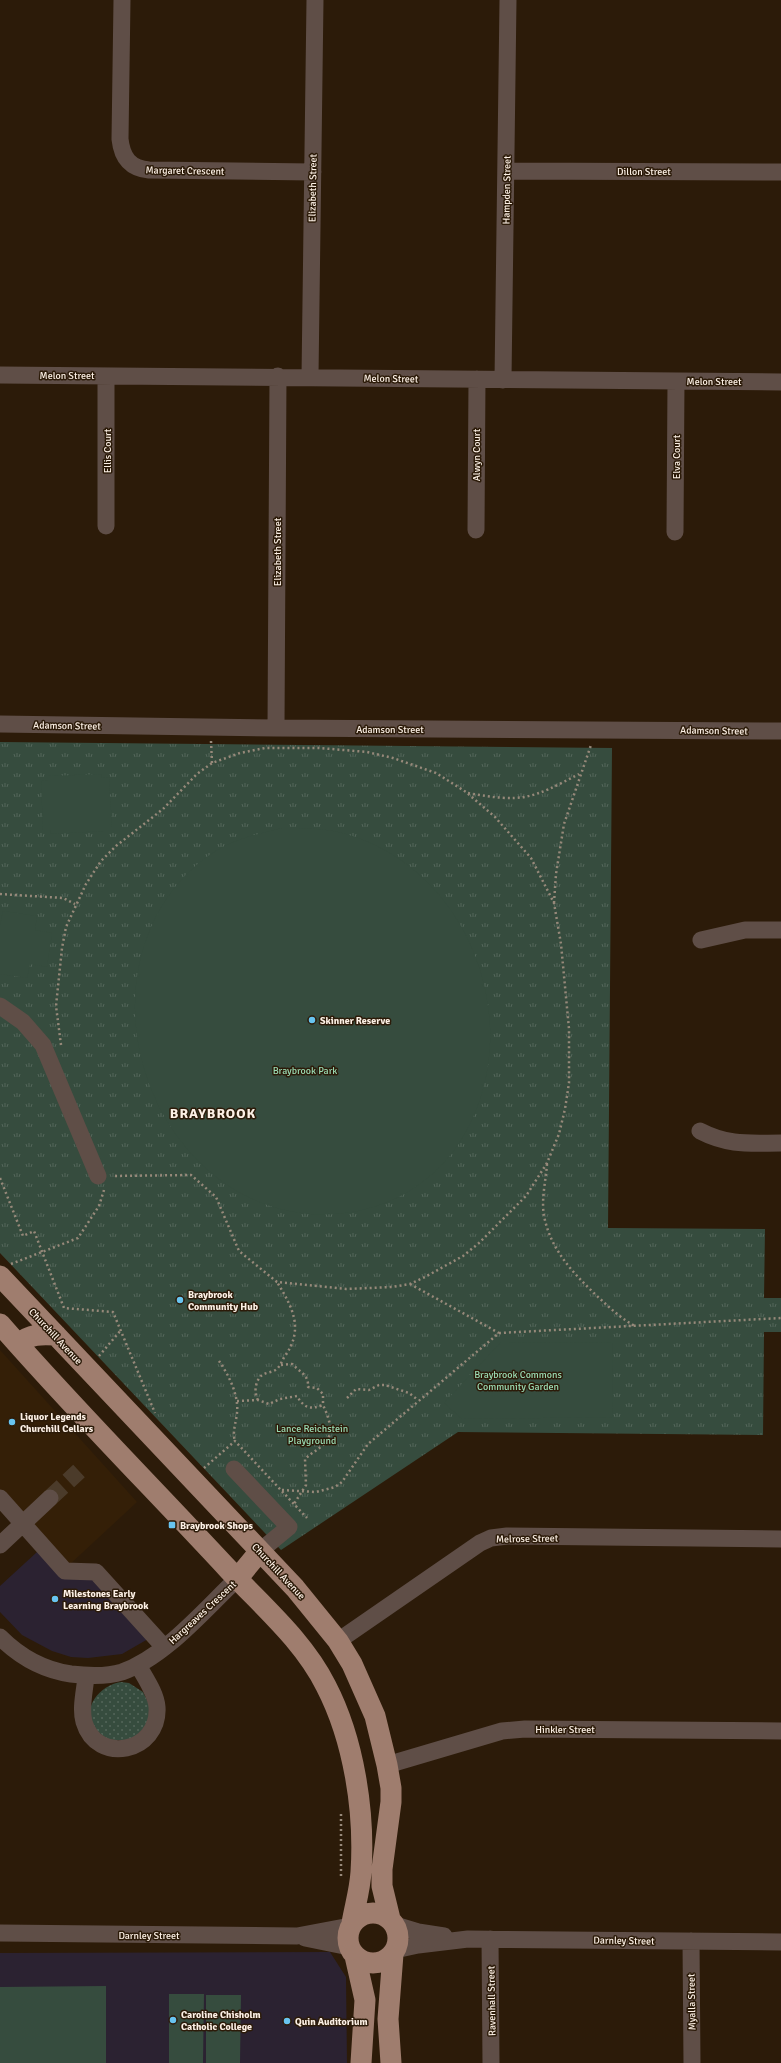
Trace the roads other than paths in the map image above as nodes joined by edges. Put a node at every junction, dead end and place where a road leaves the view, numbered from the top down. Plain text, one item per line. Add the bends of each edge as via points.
1 (122, 0) edge
2 (315, 0) edge
3 (508, 0) edge
4 (506, 171) junction
5 (313, 172) junction
6 (781, 172) edge
7 (0, 375) edge
8 (106, 376) junction
9 (278, 376) junction
10 (310, 377) junction
11 (477, 379) junction
12 (503, 380) junction
13 (676, 381) junction
14 (781, 382) edge
15 (106, 526) dead end
16 (476, 530) dead end
17 (676, 532) dead end
18 (0, 724) edge
19 (276, 728) junction
20 (781, 731) edge
21 (781, 930) edge
22 (701, 940) dead end
23 (0, 1006) edge
24 (700, 1130) dead end
25 (781, 1143) edge
26 (104, 1180) road end
27 (5, 1270) edge
28 (0, 1324) edge
29 (56, 1335) junction
30 (18, 1344) junction
31 (234, 1469) dead end
32 (0, 1498) edge
33 (50, 1498) tunnel mouth
34 (23, 1523) junction
35 (781, 1539) edge
36 (0, 1545) edge
37 (260, 1551) junction
38 (237, 1579) junction
39 (0, 1637) edge
40 (338, 1640) junction
41 (164, 1648) junction
42 (309, 1659) junction
43 (138, 1665) junction
44 (86, 1676) junction
45 (781, 1731) edge
46 (387, 1765) junction
47 (355, 1772) junction
48 (393, 1922) junction
49 (351, 1924) junction
50 (0, 1933) edge
51 (297, 1936) junction
52 (468, 1939) junction
53 (490, 1939) junction
54 (691, 1941) junction
55 (781, 1942) edge
56 (352, 1952) junction
57 (394, 1952) junction
58 (361, 2063) edge
59 (391, 2063) edge
60 (491, 2063) edge
61 (692, 2063) edge

1 - 5 street, Margaret Crescent via 120,139 124,156 130,164 139,169 149,170
2 - 5 street, Elizabeth Street
3 - 4 street, Hampden Street
4 - 6 street, Dillon Street
4 - 12 street, Hampden Street
5 - 10 street, Elizabeth Street
7 - 8 street, Melon Street
8 - 9 street, Melon Street
8 - 15 street, Ellis Court
9 - 10 street, Melon Street
9 - 19 street, Elizabeth Street
10 - 11 street, Melon Street
11 - 12 street, Melon Street
11 - 16 street, Alwyn Court
12 - 13 street, Melon Street
13 - 14 street, Melon Street
13 - 17 street, Elva Court
18 - 19 street, Adamson Street
19 - 20 street, Adamson Street
21 - 22 street via 745,930
23 - 26 street via 23,1022 43,1045
24 - 25 street via 717,1139 735,1143
27 - 29 main road, Churchill Avenue
28 - 30 main road
29 - 30 main road via 38,1334
29 - 37 main road, Churchill Avenue
30 - 38 main road
31 - 37 street via 289,1527
32 - 34 street
33 - 34 street
34 - 36 street
34 - 41 street via 64,1571 96,1572
35 - 40 street, Melrose Street via 507,1536 492,1538 480,1543
37 - 38 main road, Hargreaves Crescent
37 - 40 main road, Churchill Avenue via 296,1588
38 - 41 street, Hargreaves Crescent
38 - 42 main road via 285,1628
39 - 44 street, Hargreaves Crescent via 11,1648 42,1666
40 - 42 main road, Melrose Street
40 - 46 main road, Churchill Avenue via 372,1709
41 - 43 street, Hargreaves Crescent
42 - 47 main road via 326,1685 336,1707
43 - 44 street, Hargreaves Crescent via 121,1672
43 - 44 street via 154,1694 157,1707 152,1729 144,1741 134,1747 124,1749 103,1745 88,1730 83,1709
45 - 46 street, Hinkler Street via 525,1729 502,1731
46 - 47 main road, Hinkler Street
46 - 48 main road, Churchill Avenue via 391,1802 382,1886
47 - 49 main road via 362,1853 361,1874
48 - 49 main road via 375,1912 366,1913
48 - 52 street, Darnley Street via 418,1932
48 - 57 main road via 398,1933
49 - 51 street, Darnley Street
49 - 56 main road via 347,1940
50 - 51 street, Darnley Street
51 - 56 street, Darnley Street
52 - 53 street, Darnley Street
52 - 57 street, Darnley Street via 418,1945
53 - 54 street, Darnley Street
53 - 60 street, Ravenhall Street
54 - 55 street, Darnley Street
54 - 61 street, Myalla Street
56 - 57 main road via 370,1963 387,1959
56 - 58 main road via 365,2000
57 - 59 main road via 388,2019

